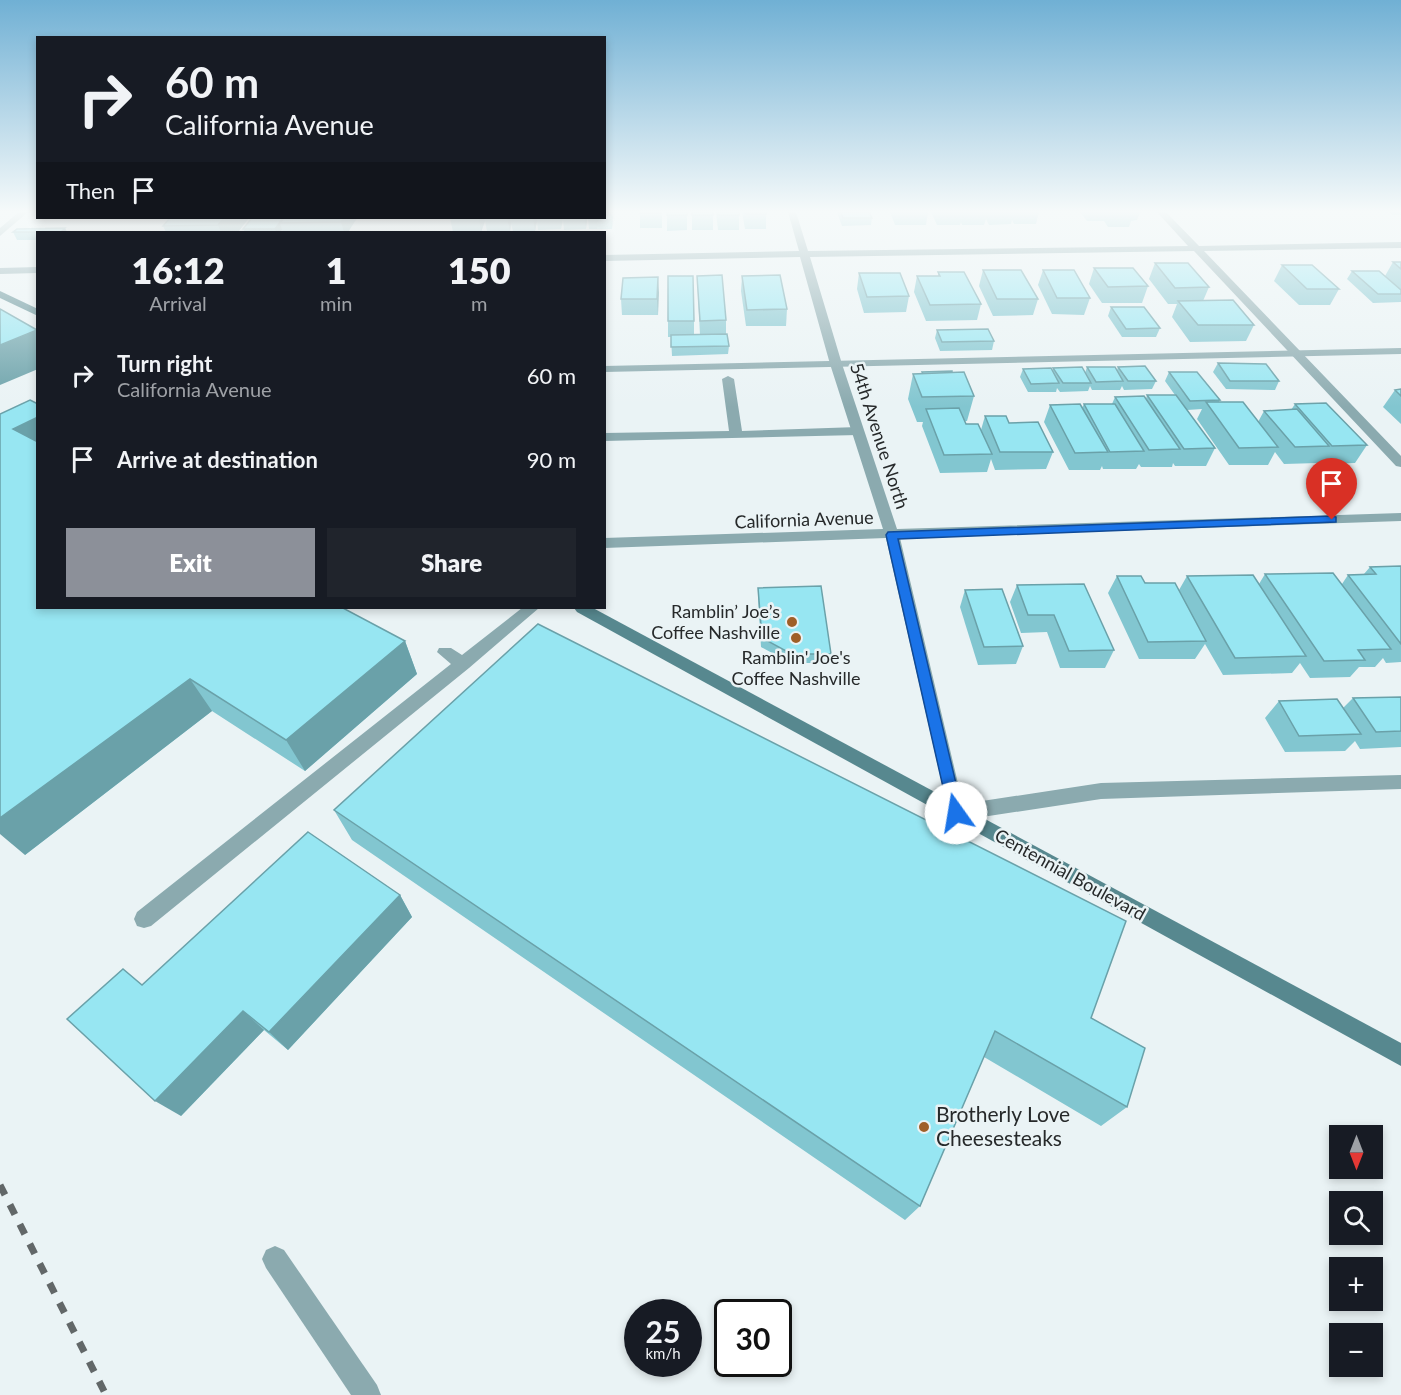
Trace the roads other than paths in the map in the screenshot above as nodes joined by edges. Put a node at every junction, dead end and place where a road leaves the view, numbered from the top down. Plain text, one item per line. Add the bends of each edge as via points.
1 (810, 277) edge
2 (1223, 277) edge
3 (0, 294) edge
4 (36, 312) edge
5 (1401, 351) edge
6 (1296, 353) junction
7 (836, 363) junction
8 (606, 369) edge
9 (728, 379) dead end
10 (858, 431) junction
11 (736, 435) junction
12 (606, 437) edge
13 (1401, 463) edge
14 (1401, 517) edge
15 (892, 535) junction
16 (606, 543) edge
17 (530, 609) edge
18 (584, 609) edge
19 (445, 652) dead end
20 (463, 664) junction
21 (1401, 782) edge
22 (956, 813) junction
23 (144, 919) dead end
24 (1401, 1055) edge
25 (275, 1259) dead end
26 (367, 1395) edge

1 - 7 street, 54th Avenue North
2 - 6 street
3 - 4 main road
5 - 6 street
6 - 7 street
6 - 13 street
7 - 8 street
7 - 10 street, 54th Avenue North
9 - 11 street
10 - 11 street
10 - 15 street, 54th Avenue North
11 - 12 street
14 - 15 street, California Avenue
15 - 16 street, California Avenue
15 - 22 street, 54th Avenue North
17 - 20 street
18 - 22 main road, Centennial Boulevard
19 - 20 street
20 - 23 street
21 - 22 street via 1101,791
22 - 24 main road, Centennial Boulevard
25 - 26 street

